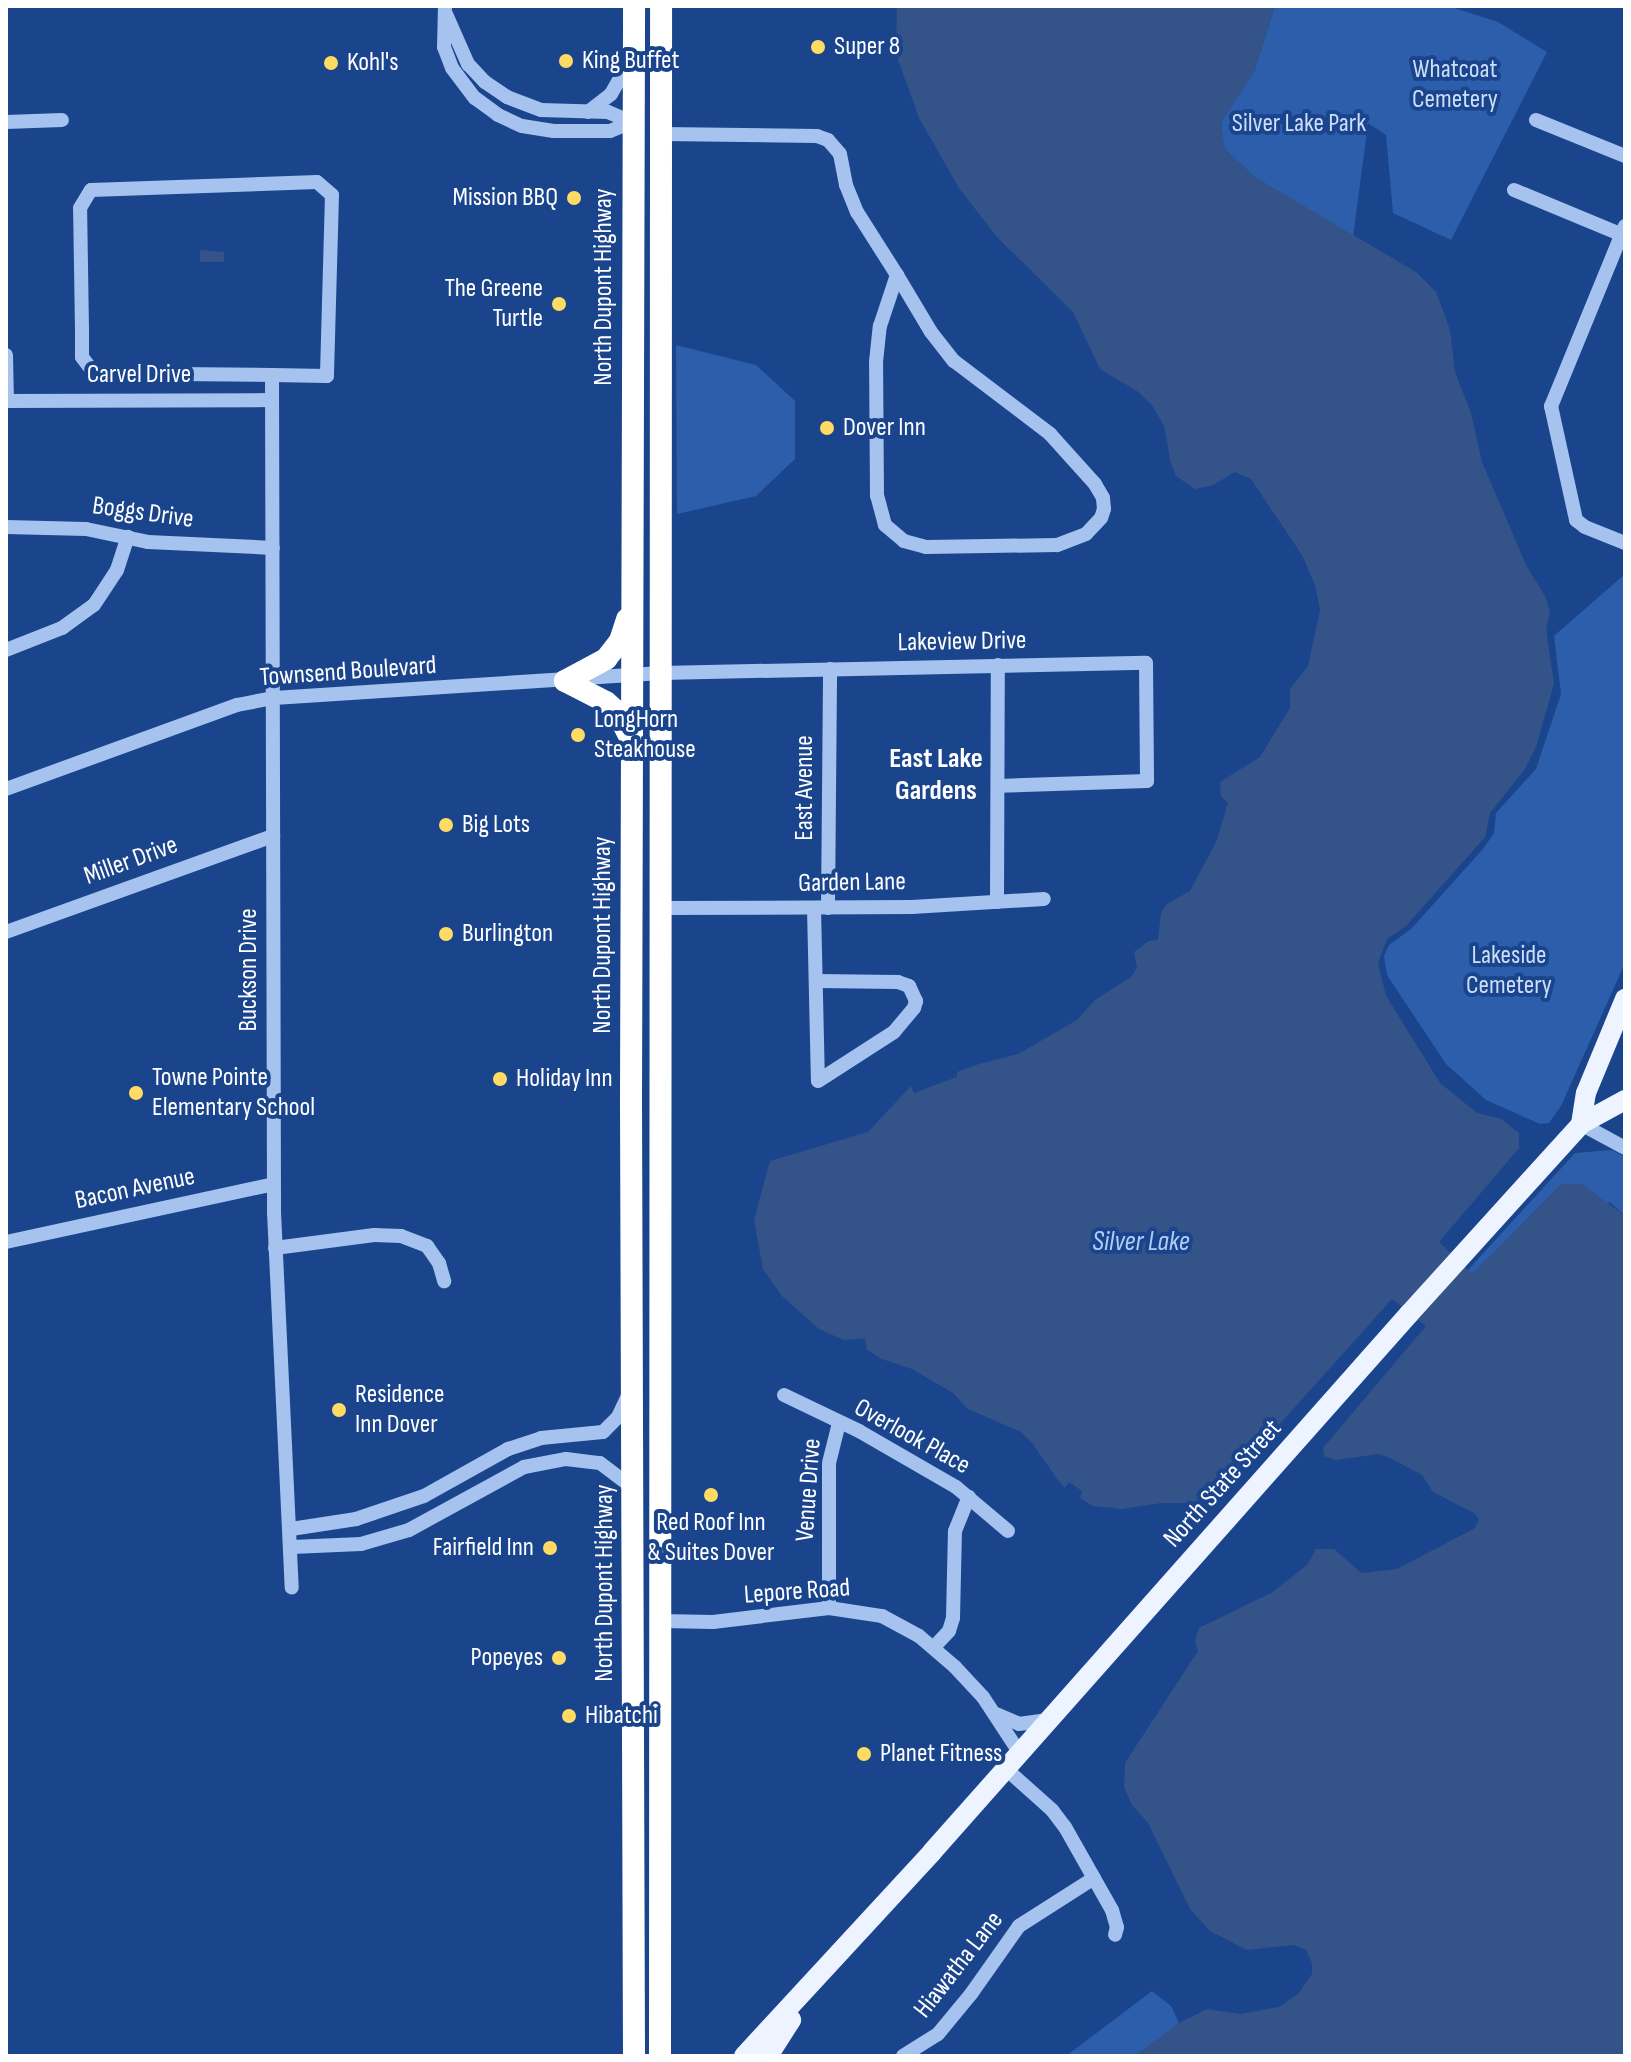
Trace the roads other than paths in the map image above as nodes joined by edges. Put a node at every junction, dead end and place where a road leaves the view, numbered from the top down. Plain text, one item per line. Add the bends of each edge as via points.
1 (634, 6) edge
2 (661, 6) edge
3 (446, 10) edge
4 (633, 55) junction
5 (588, 112) junction
6 (62, 120) dead end
7 (1536, 120) dead end
8 (6, 122) edge
9 (632, 122) junction
10 (663, 134) junction
11 (1625, 156) edge
12 (662, 168) junction
13 (1514, 190) dead end
14 (1624, 232) edge
15 (897, 275) junction
16 (6, 355) edge
17 (141, 375) junction
18 (272, 375) junction
19 (137, 398) junction
20 (272, 400) junction
21 (7, 401) edge
22 (6, 527) edge
23 (128, 537) junction
24 (1625, 543) edge
25 (273, 548) junction
26 (632, 607) junction
27 (6, 650) edge
28 (998, 665) junction
29 (830, 669) junction
30 (661, 673) junction
31 (632, 675) junction
32 (565, 681) junction
33 (274, 698) junction
34 (632, 742) junction
35 (1000, 786) junction
36 (6, 789) edge
37 (273, 836) junction
38 (1044, 899) dead end
39 (997, 902) junction
40 (661, 908) junction
41 (821, 908) junction
42 (6, 932) edge
43 (816, 981) junction
44 (1625, 999) edge
45 (1625, 1100) edge
46 (1581, 1124) junction
47 (1625, 1148) edge
48 (274, 1184) junction
49 (6, 1242) edge
50 (275, 1248) junction
51 (444, 1281) dead end
52 (633, 1310) junction
53 (635, 1381) junction
54 (659, 1385) junction
55 (784, 1395) dead end
56 (839, 1423) junction
57 (633, 1488) junction
58 (434, 1491) junction
59 (969, 1497) junction
60 (446, 1510) junction
61 (291, 1529) junction
62 (1008, 1531) dead end
63 (292, 1547) junction
64 (634, 1565) junction
65 (292, 1588) dead end
66 (829, 1608) junction
67 (661, 1621) junction
68 (934, 1647) junction
69 (995, 1713) junction
70 (1048, 1719) junction
71 (1012, 1760) junction
72 (1094, 1878) junction
73 (1115, 1935) dead end
74 (817, 1980) junction
75 (662, 2051) edge
76 (636, 2056) edge
77 (744, 2056) edge
78 (768, 2056) edge
79 (903, 2056) edge

1 - 4 highway, North Dupont Highway
2 - 10 highway
3 - 5 street via 468,64 496,90 541,110
3 - 9 street via 444,47 452,68 475,98 498,115 554,131 610,131
4 - 5 street via 611,94
4 - 9 highway, North Dupont Highway
4 - 10 highway via 648,114
5 - 9 street via 608,112
6 - 8 street
7 - 11 street
9 - 12 highway via 649,137
9 - 26 highway, North Dupont Highway
10 - 12 highway
10 - 15 street via 828,140 840,154 857,212
12 - 30 highway
13 - 14 street
14 - 24 street via 1551,406 1576,520
15 - 15 street via 954,361 1050,434 1095,484 1104,509 1086,534 1057,545 926,547 904,541 885,525 877,496 876,362 880,326
16 - 21 street
17 - 18 street
17 - 18 street via 94,373 82,357 80,208 91,190 317,182 332,195 327,376
17 - 19 street
18 - 20 street, Buckson Drive
19 - 20 street, Carvel Drive
19 - 21 street, Carvel Drive
20 - 25 street, Buckson Drive
22 - 23 street, Boggs Drive via 86,529
23 - 25 street, Boggs Drive
23 - 27 street via 117,570 94,605 62,628
25 - 33 street, Buckson Drive
26 - 31 highway, North Dupont Highway
26 - 32 highway via 620,641 606,659
28 - 29 street, Lakeview Drive
28 - 35 street
28 - 35 street, Lakeview Drive via 1146,663 1147,781
29 - 30 street, Lakeview Drive
29 - 41 street, East Avenue
30 - 31 street, Townsend Boulevard
30 - 40 highway
31 - 32 street, Townsend Boulevard
31 - 34 highway, North Dupont Highway
32 - 33 street, Townsend Boulevard
32 - 34 highway via 617,712
33 - 36 street, Townsend Boulevard via 237,705
33 - 37 street, Buckson Drive
34 - 52 highway, North Dupont Highway
35 - 39 street
37 - 42 street, Miller Drive
37 - 48 street, Buckson Drive
38 - 39 street, Garden Lane
39 - 41 street, Garden Lane
40 - 41 street, Garden Lane
40 - 54 highway
41 - 43 street, East Avenue
43 - 43 street, East Avenue via 898,982 909,986 916,1001 894,1032 818,1081
44 - 46 main road via 1586,1093
45 - 46 main road
46 - 47 street
46 - 70 main road, North State Street
48 - 49 street, Bacon Avenue
48 - 50 street, Buckson Drive
50 - 51 street via 401,1236 427,1246
50 - 61 street, Buckson Drive
52 - 53 highway, North Dupont Highway
52 - 54 highway via 651,1324 651,1367
53 - 57 highway, North Dupont Highway
53 - 58 street via 618,1417 603,1432 541,1438 508,1449
54 - 67 highway
55 - 56 street, Overlook Place
56 - 59 street, Overlook Place
56 - 66 street, Venue Drive via 830,1452
57 - 60 street via 600,1463 566,1459 524,1467
57 - 64 highway, North Dupont Highway
58 - 60 street
58 - 61 street via 356,1519
59 - 62 street, Overlook Place
59 - 68 street via 955,1531 953,1618
60 - 63 street via 409,1530 361,1544
61 - 63 street, Buckson Drive
63 - 65 street, Buckson Drive
64 - 67 highway via 647,1609
64 - 76 highway, North Dupont Highway
66 - 67 street, Lepore Road via 713,1622
66 - 68 street, Lepore Road via 882,1616
67 - 75 highway
68 - 69 street, Lepore Road
69 - 70 street via 1019,1724
69 - 71 street, Lepore Road
70 - 71 main road, North State Street
71 - 72 street via 1052,1810
71 - 74 main road, North State Street
72 - 73 street via 1112,1910
72 - 79 street, Hiawatha Lane via 1019,1926 938,2034
74 - 77 main road, North State Street
74 - 78 main road, North State Street

